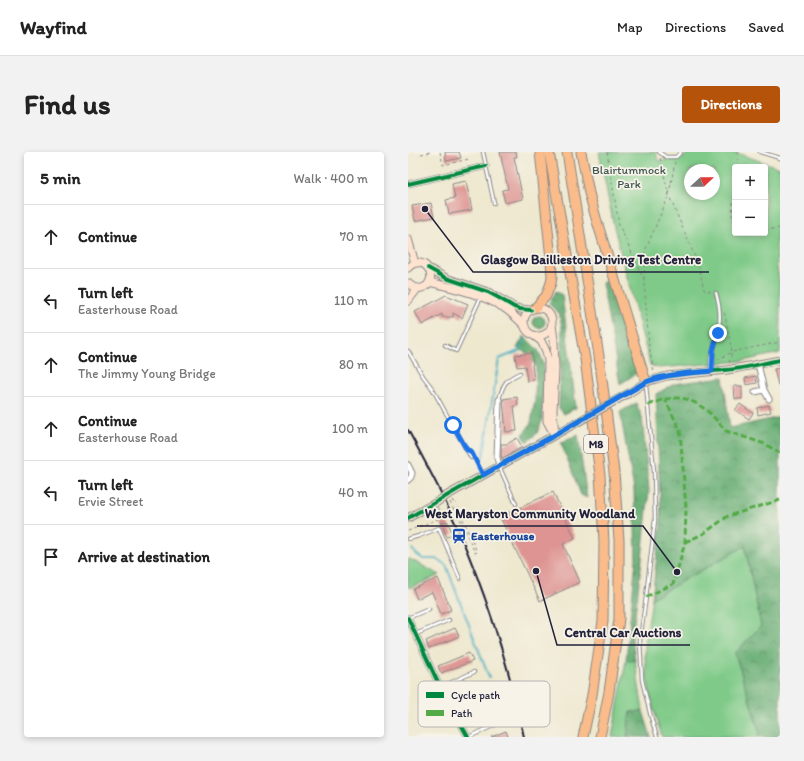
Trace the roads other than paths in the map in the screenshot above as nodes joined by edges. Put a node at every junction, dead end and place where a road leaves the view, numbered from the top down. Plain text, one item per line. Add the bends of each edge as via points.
1 (483, 152) edge
2 (540, 152) edge
3 (549, 152) edge
4 (567, 152) edge
5 (581, 152) edge
6 (659, 152) edge
7 (681, 152) edge
8 (760, 152) edge
9 (780, 158) edge
10 (486, 166) junction
11 (408, 184) edge
12 (494, 203) dead end
13 (408, 239) edge
14 (415, 263) junction
15 (408, 268) edge
16 (428, 268) junction
17 (429, 282) junction
18 (408, 283) edge
19 (418, 288) junction
20 (716, 293) road end
21 (481, 297) junction
22 (408, 301) edge
23 (533, 309) junction
24 (552, 325) junction
25 (525, 326) junction
26 (534, 336) junction
27 (445, 345) dead end
28 (408, 351) edge
29 (712, 360) joint
30 (780, 360) edge
31 (758, 364) junction
32 (712, 371) junction
33 (520, 373) dead end
34 (646, 382) junction
35 (764, 390) junction
36 (755, 392) dead end
37 (769, 399) dead end
38 (499, 400) joint
39 (555, 435) junction
40 (471, 458) dead end
41 (408, 465) edge
42 (499, 466) junction
43 (408, 480) edge
44 (516, 504) dead end
45 (408, 518) edge
46 (408, 539) edge
47 (460, 579) dead end
48 (429, 609) dead end
49 (408, 618) edge
50 (449, 620) dead end
51 (415, 634) junction
52 (474, 672) dead end
53 (437, 681) edge
54 (454, 681) edge
55 (463, 727) edge
56 (491, 727) edge
57 (469, 737) edge
58 (583, 737) edge
59 (600, 737) edge
60 (657, 737) edge

1 - 10 lane
2 - 23 highway via 552,277 546,296
3 - 58 highway, M8 via 585,359 600,474 604,541 602,621 592,695
4 - 59 highway, M8 via 599,356 614,472 619,540 619,619
5 - 34 highway via 589,193
6 - 7 lane via 666,157 676,157
8 - 9 lane
10 - 11 street
10 - 12 lane
13 - 14 street
14 - 15 street
14 - 16 street
16 - 17 street via 431,274
16 - 23 street via 446,278 488,292 514,307
17 - 19 street
17 - 21 street
18 - 19 street
19 - 22 street
20 - 29 lane via 720,311 719,328
21 - 25 street via 504,308
21 - 27 lane via 456,350
23 - 24 street via 540,308 548,312
23 - 25 street via 525,317
24 - 26 street via 548,333
24 - 39 street
25 - 26 street
26 - 39 street via 542,341 546,351 547,420
28 - 40 lane
29 - 32 street
30 - 31 street
31 - 32 street
31 - 35 street
32 - 34 street via 676,374
33 - 38 lane via 503,386
34 - 39 street, bridge
34 - 60 lane via 654,471 655,520 640,640 642,680
35 - 36 street
35 - 37 street
38 - 42 street
39 - 42 street
41 - 43 street via 412,473
42 - 44 lane
42 - 45 street, bridge
46 - 47 lane via 439,528
48 - 49 lane
49 - 51 street
50 - 51 lane
51 - 53 street
52 - 54 lane
55 - 57 street
56 - 57 lane

